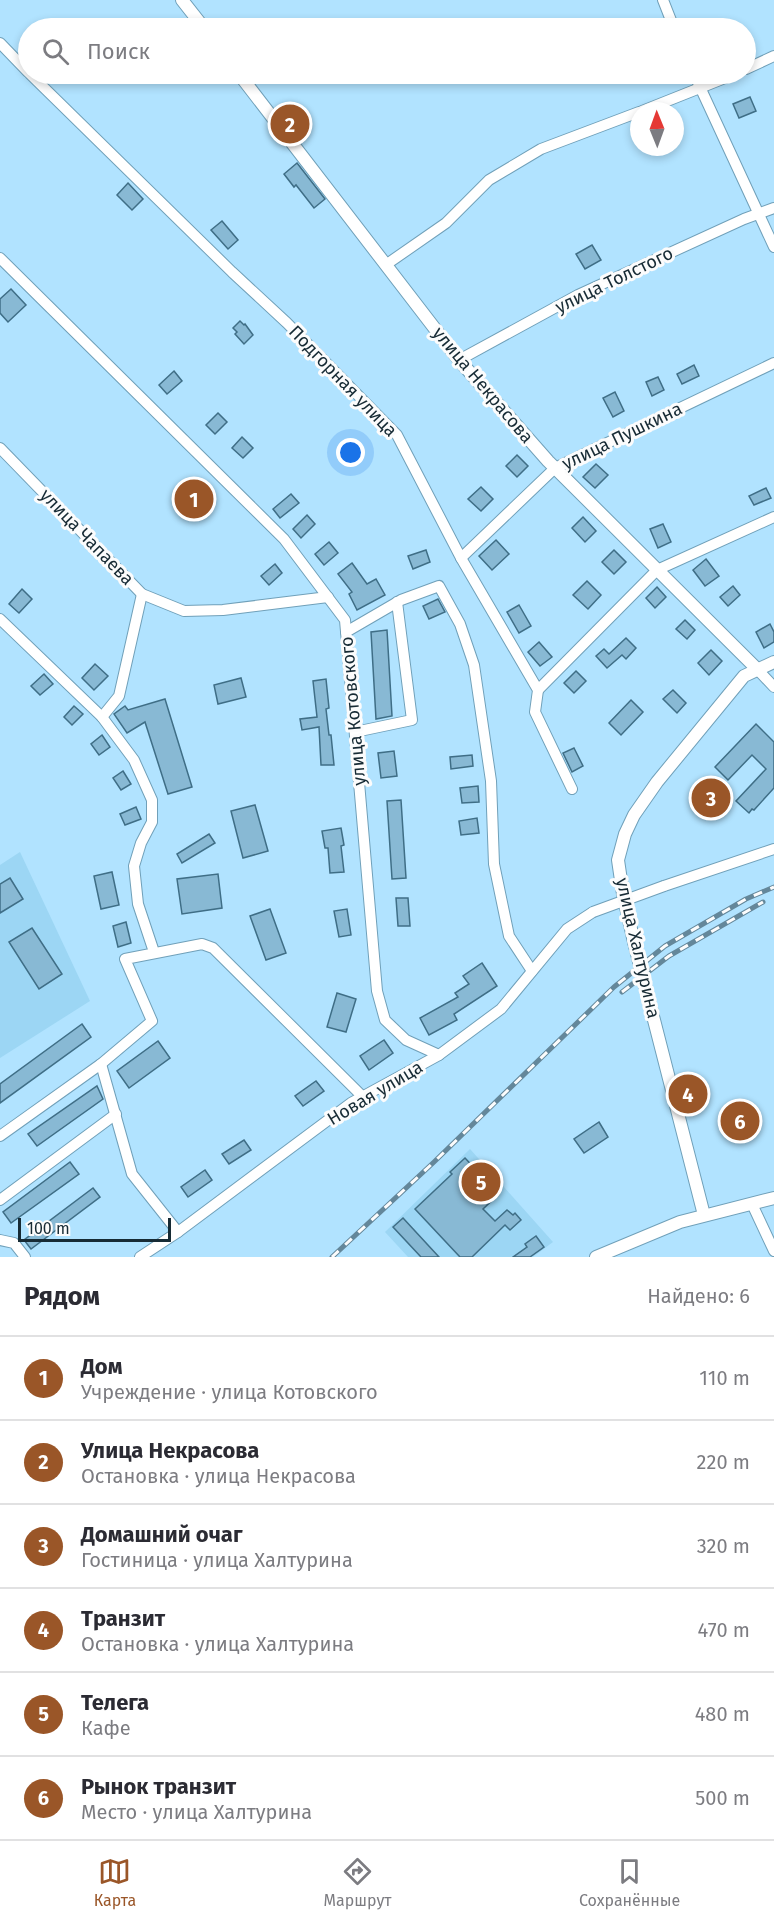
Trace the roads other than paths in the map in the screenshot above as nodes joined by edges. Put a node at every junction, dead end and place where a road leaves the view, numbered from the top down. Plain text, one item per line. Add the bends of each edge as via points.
1 (182, 0) edge
2 (663, 0) edge
3 (196, 18) edge
4 (670, 18) edge
5 (0, 43) edge
6 (774, 56) edge
7 (18, 62) edge
8 (756, 64) edge
9 (40, 84) edge
10 (247, 84) edge
11 (698, 84) edge
12 (712, 84) edge
13 (700, 89) junction
14 (667, 102) edge
15 (630, 116) edge
16 (774, 208) edge
17 (759, 213) junction
18 (774, 247) edge
19 (0, 258) edge
20 (387, 264) junction
21 (459, 360) junction
22 (774, 363) edge
23 (0, 448) edge
24 (555, 468) junction
25 (774, 517) edge
26 (461, 558) junction
27 (657, 570) junction
28 (142, 594) junction
29 (328, 597) junction
30 (397, 602) junction
31 (0, 619) edge
32 (346, 632) junction
33 (774, 662) edge
34 (757, 669) junction
35 (774, 687) edge
36 (538, 690) junction
37 (102, 717) junction
38 (355, 732) junction
39 (572, 789) dead end
40 (774, 849) edge
41 (154, 952) junction
42 (532, 971) junction
43 (438, 1054) junction
44 (101, 1064) junction
45 (363, 1096) junction
46 (116, 1114) junction
47 (0, 1136) edge
48 (774, 1198) edge
49 (0, 1200) edge
50 (752, 1204) junction
51 (704, 1215) junction
52 (178, 1232) junction
53 (0, 1240) edge
54 (774, 1251) edge
55 (25, 1257) edge
56 (140, 1257) edge
57 (596, 1257) edge

1 - 3 main road
2 - 4 street
5 - 7 street, Подгорная улица
6 - 8 street
9 - 26 street, Подгорная улица via 397,435
10 - 20 main road, улица Некрасова
11 - 13 street
12 - 13 street
13 - 14 street
13 - 17 street
15 - 20 street via 541,149 489,180 446,223
16 - 17 street, улица Толстого
17 - 18 street
17 - 21 street, улица Толстого via 578,295
19 - 29 street, улица Котовского via 284,539
20 - 21 main road, улица Некрасова
21 - 24 main road, улица Некрасова
22 - 24 street, улица Пушкина
23 - 28 street, улица Чапаева
24 - 26 street, улица Пушкина
24 - 27 main road, улица Некрасова
25 - 27 street
26 - 36 street, Подгорная улица
27 - 34 main road, улица Некрасова
27 - 36 street
28 - 29 street, улица Чапаева via 184,611
28 - 37 street via 119,696
29 - 32 street, улица Котовского via 345,620
30 - 32 street
30 - 38 street via 412,720
30 - 42 street via 439,586 474,665 491,781 494,864 509,936
31 - 37 street
32 - 38 street, улица Котовского
33 - 34 main road, улица Халтурина
34 - 35 street
34 - 51 main road, улица Халтурина via 744,676 657,782 634,815 618,860 634,942
36 - 39 street, Подгорная улица via 535,712
37 - 41 street via 134,760 152,800 152,822 134,866 138,904
38 - 43 street, улица Котовского via 377,991 385,1020 406,1040
40 - 42 street, Новая улица, bridge via 593,912 567,929
41 - 44 street via 125,958 152,1022
41 - 45 street via 202,944 213,948
42 - 43 street, Новая улица via 501,1009
43 - 45 street, Новая улица
44 - 46 street
44 - 47 street
45 - 52 street, Новая улица
46 - 49 street
46 - 52 street via 132,1174
48 - 50 main road
50 - 51 main road
50 - 54 street
51 - 57 main road
52 - 56 street, Новая улица
53 - 55 street via 14,1244

